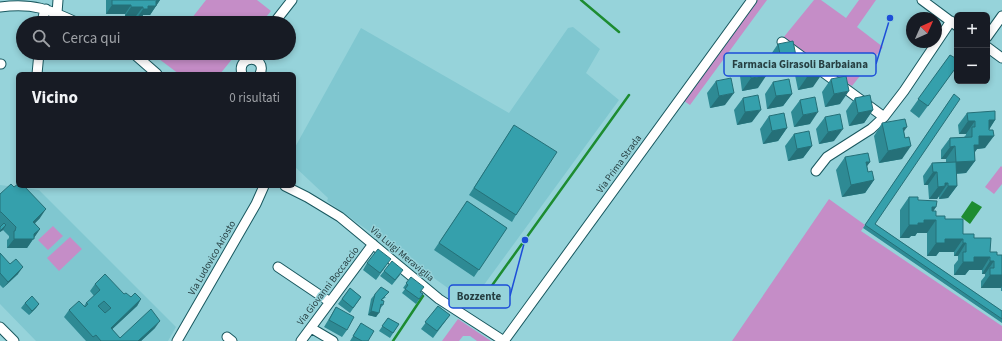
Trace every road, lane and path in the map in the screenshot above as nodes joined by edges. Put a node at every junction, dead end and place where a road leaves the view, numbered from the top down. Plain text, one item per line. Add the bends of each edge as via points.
1 (58, 0) edge
2 (292, 0) edge
3 (752, 0) edge
4 (922, 0) edge
5 (0, 7) edge
6 (46, 9) junction
7 (57, 13) junction
8 (44, 16) edge
9 (63, 16) edge
10 (279, 16) edge
11 (1002, 16) edge
12 (954, 23) edge
13 (990, 33) edge
14 (782, 42) edge
15 (990, 50) edge
16 (1002, 58) edge
17 (38, 60) edge
18 (141, 60) edge
19 (246, 60) edge
20 (256, 60) edge
21 (261, 60) edge
22 (260, 64) junction
23 (37, 72) edge
24 (155, 72) edge
25 (242, 72) edge
26 (261, 72) edge
27 (884, 117) junction
28 (816, 172) dead end
29 (264, 188) edge
30 (289, 188) edge
31 (373, 244) junction
32 (278, 267) dead end
33 (330, 302) junction
34 (0, 327) edge
35 (311, 328) junction
36 (14, 341) edge
37 (177, 341) edge
38 (301, 341) edge
39 (333, 341) edge
40 (504, 341) edge

1 - 7 street
2 - 10 street
3 - 40 street, Via Prima Strada
4 - 12 street
5 - 6 street via 24,6
6 - 7 street
6 - 8 street
7 - 9 street
11 - 13 street
12 - 27 street
14 - 27 street
15 - 16 street
17 - 23 street
18 - 24 street
19 - 25 street
20 - 22 street
21 - 22 street
22 - 26 street
27 - 28 street via 871,129 827,157
29 - 37 street, Via Ludovico Ariosto
30 - 31 street, Via Luigi Meraviglia via 344,220
31 - 33 street, Via Giovanni Boccaccio
31 - 40 street, Via Luigi Meraviglia via 440,299
32 - 33 street
33 - 35 street, Via Giovanni Boccaccio
34 - 36 street
35 - 38 street, Via Giovanni Boccaccio
35 - 39 street

